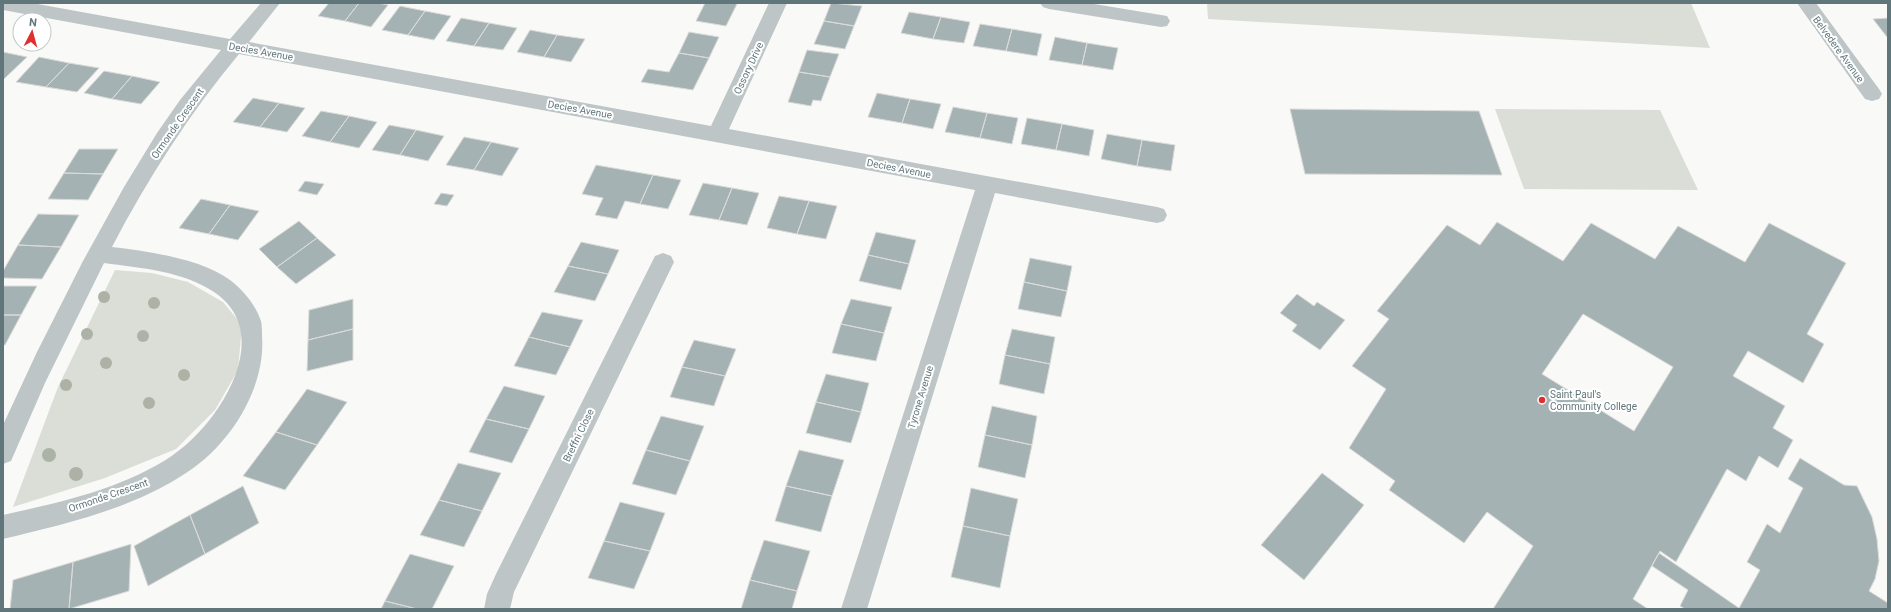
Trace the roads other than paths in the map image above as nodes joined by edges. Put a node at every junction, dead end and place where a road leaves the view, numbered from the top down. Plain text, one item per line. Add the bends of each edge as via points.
1 (271, 3) edge
2 (778, 3) edge
3 (1049, 3) edge
4 (1806, 3) edge
5 (3, 4) edge
6 (1161, 21) dead end
7 (235, 46) junction
8 (1872, 94) dead end
9 (717, 134) junction
10 (987, 185) junction
11 (1157, 215) dead end
12 (98, 254) junction
13 (663, 262) dead end
14 (3, 453) edge
15 (3, 527) edge
16 (497, 609) edge
17 (854, 609) edge

1 - 7 street, Ormonde Crescent
2 - 9 street, Ossory Drive
3 - 6 street
4 - 8 street, Belvedere Avenue
5 - 7 street, Decies Avenue
7 - 9 street, Decies Avenue
7 - 12 street, Ormonde Crescent via 165,136
9 - 10 street, Decies Avenue
10 - 11 street, Decies Avenue
10 - 17 street, Tyrone Avenue
12 - 14 street, Ormonde Crescent via 33,384
12 - 15 street, Ormonde Crescent via 177,267 216,283 232,294 246,309 251,322 253,338 247,377 229,412 214,432 182,463 132,489
13 - 16 street, Breffni Close via 505,583

